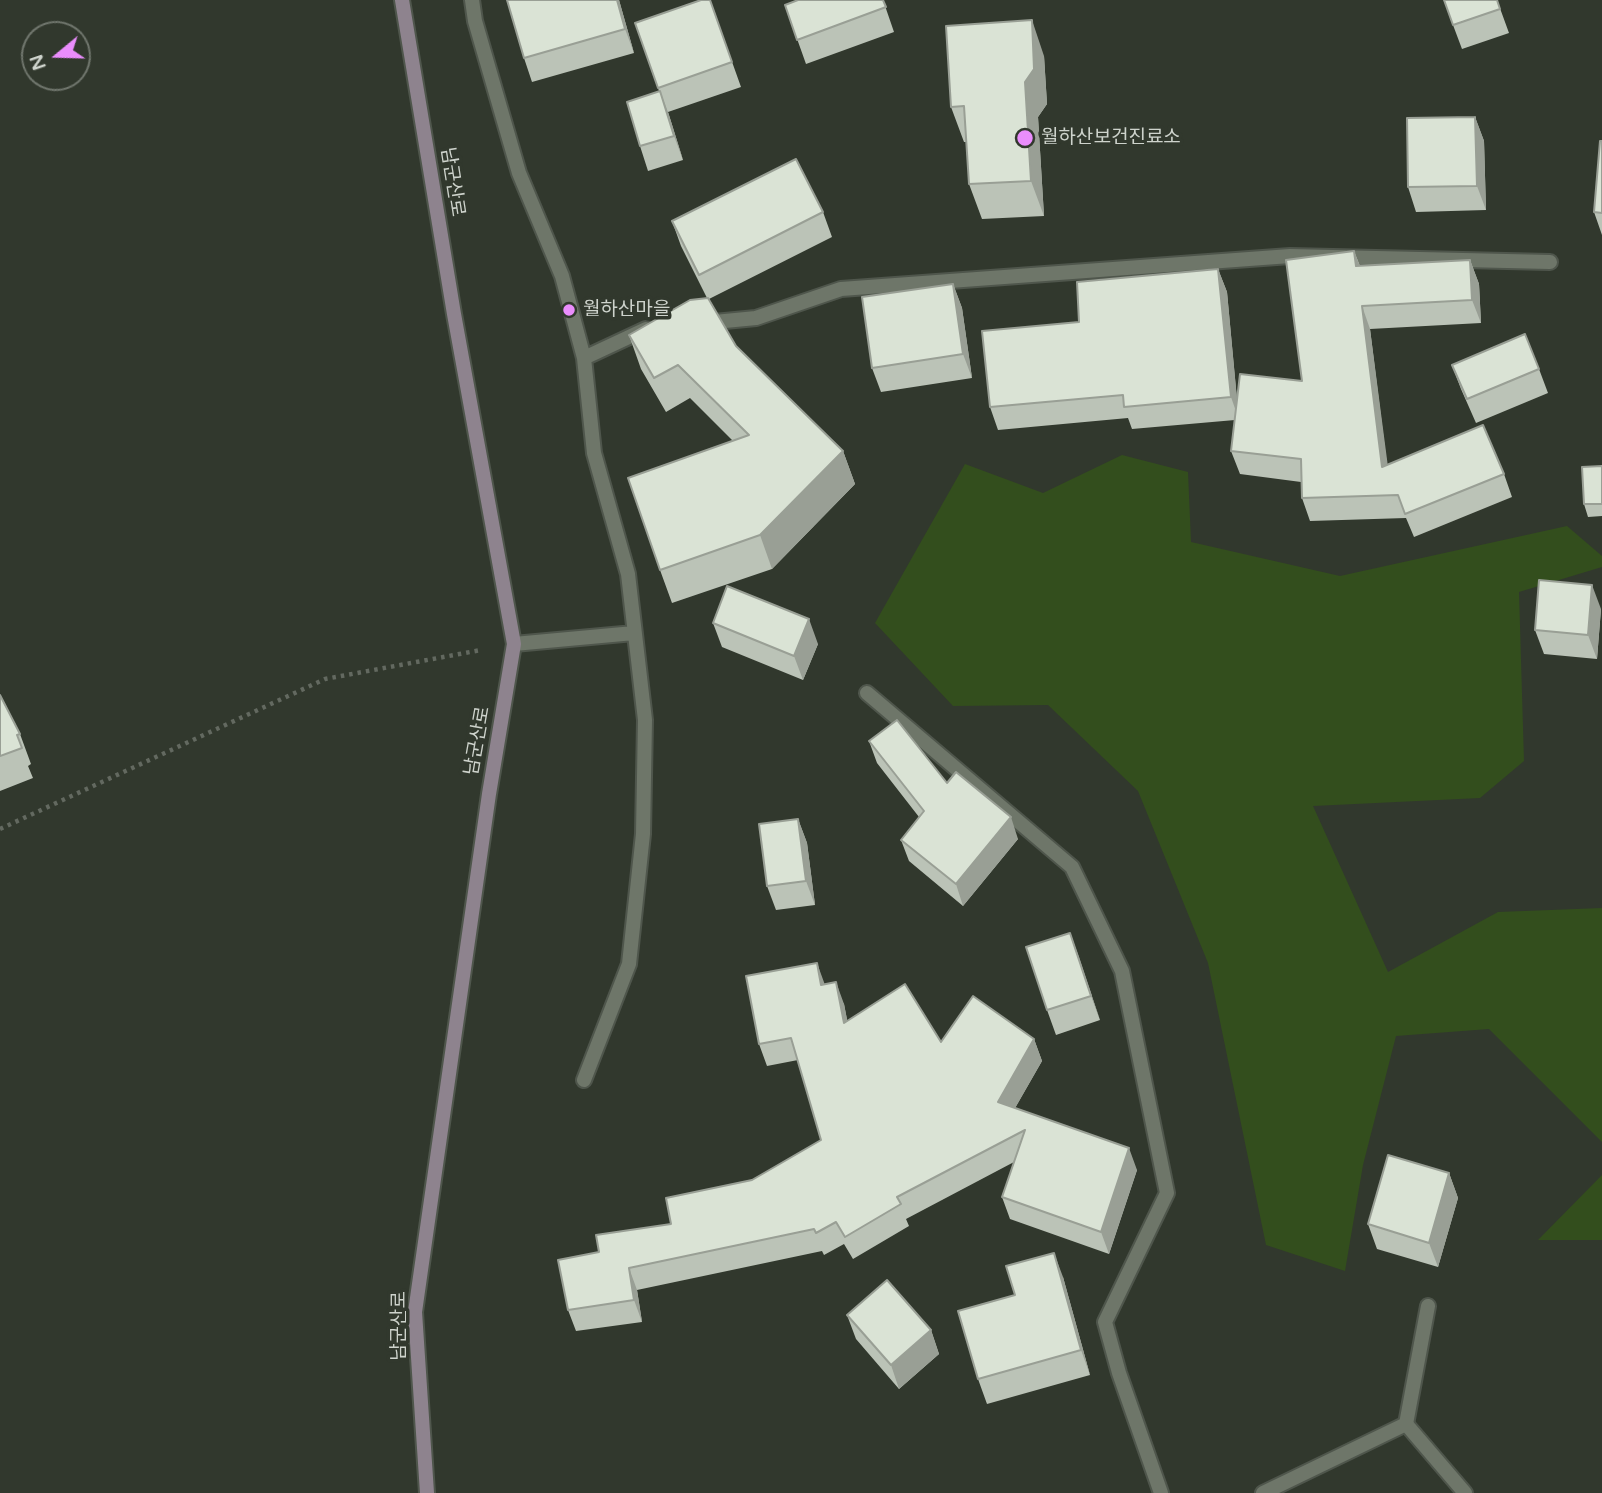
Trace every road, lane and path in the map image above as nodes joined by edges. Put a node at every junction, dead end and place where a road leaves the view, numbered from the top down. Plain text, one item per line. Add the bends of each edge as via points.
1 (402, 0) edge
2 (472, 0) edge
3 (1550, 262) dead end
4 (693, 324) edge
5 (655, 328) edge
6 (584, 358) junction
7 (634, 633) junction
8 (514, 644) junction
9 (867, 693) dead end
10 (0, 830) edge
11 (584, 1080) dead end
12 (1428, 1306) dead end
13 (1406, 1424) junction
14 (426, 1493) edge
15 (1161, 1493) edge
16 (1263, 1493) edge
17 (1465, 1493) edge

1 - 8 main road, 남군산로
2 - 6 street via 519,173 562,276
3 - 4 street via 1276,257 841,289 756,318
5 - 6 street via 643,329
6 - 7 street via 594,453 628,574
7 - 8 street
7 - 11 street via 645,733 643,834 629,964
8 - 10 path via 325,679
8 - 14 main road, 남군산로 via 488,794 415,1312
9 - 15 street via 1072,867 1122,971 1167,1193 1105,1322
12 - 13 street
13 - 16 street
13 - 17 street

